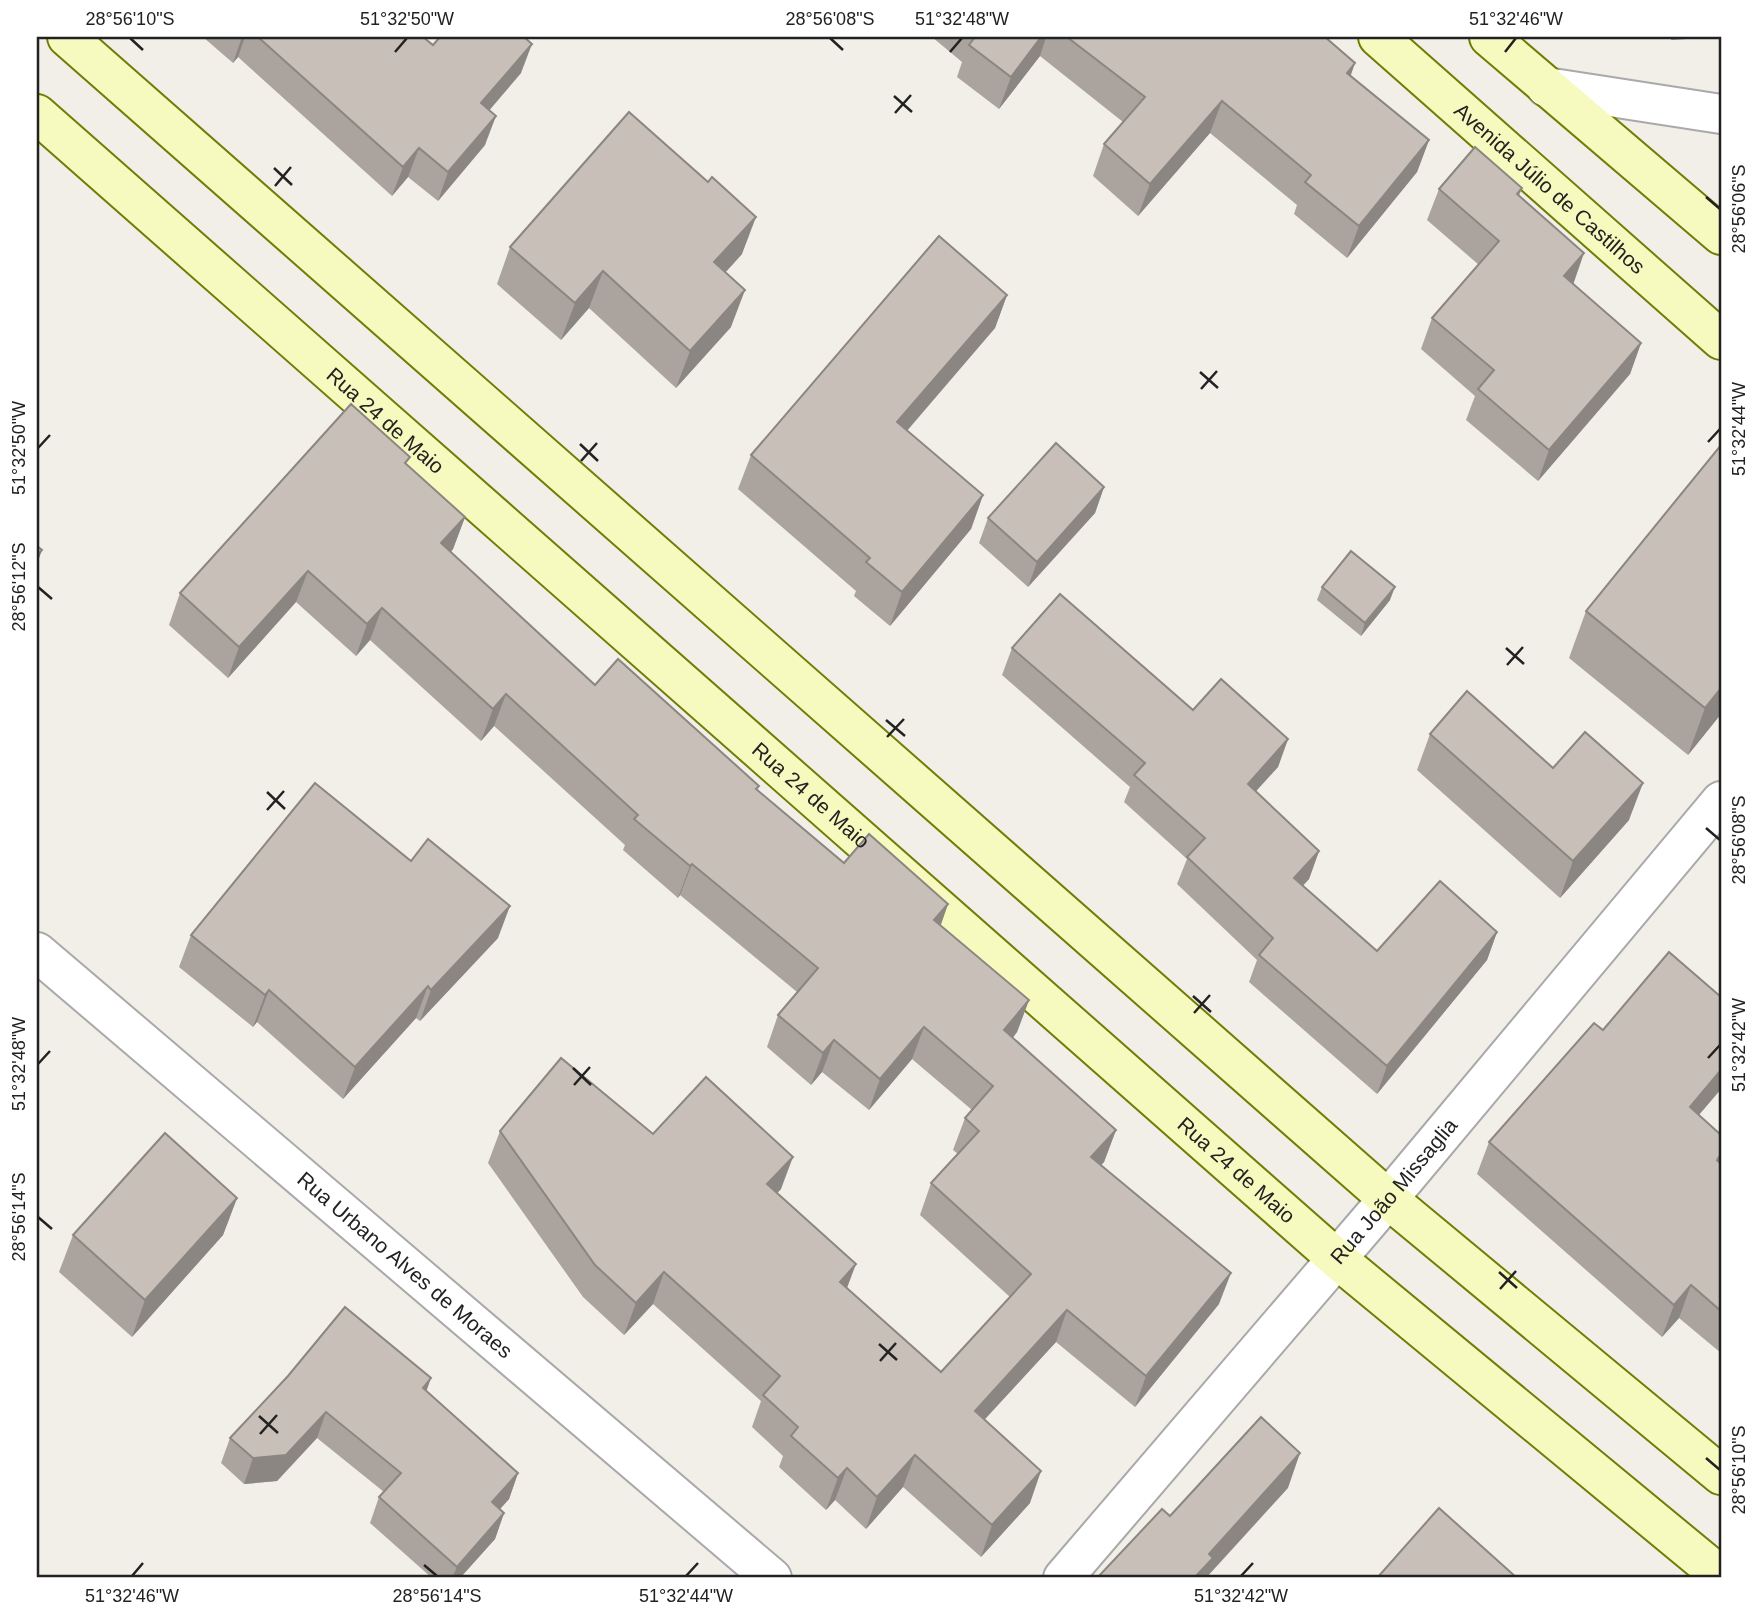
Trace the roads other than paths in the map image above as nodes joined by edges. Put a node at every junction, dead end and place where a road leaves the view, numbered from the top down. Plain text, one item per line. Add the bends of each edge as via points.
1 (67, 37) edge
2 (1378, 37) edge
3 (1489, 37) edge
4 (1546, 87) junction
5 (37, 114) edge
6 (1721, 114) edge
7 (1721, 234) edge
8 (1721, 340) edge
9 (1721, 801) edge
10 (37, 952) edge
11 (1388, 1199) junction
12 (1337, 1259) junction
13 (1721, 1475) edge
14 (1721, 1576) edge
15 (772, 1578) edge
16 (1063, 1578) edge

1 - 11 street
2 - 8 street, Avenida Júlio de Castilhos
3 - 4 street
4 - 6 street
4 - 7 street
5 - 12 street, Rua 24 de Maio
9 - 11 street, Rua João Missaglia
10 - 15 street, Rua Urbano Alves de Moraes
11 - 12 street, Rua João Missaglia
11 - 13 street
12 - 14 street, Rua 24 de Maio
12 - 16 street, Rua João Missaglia

